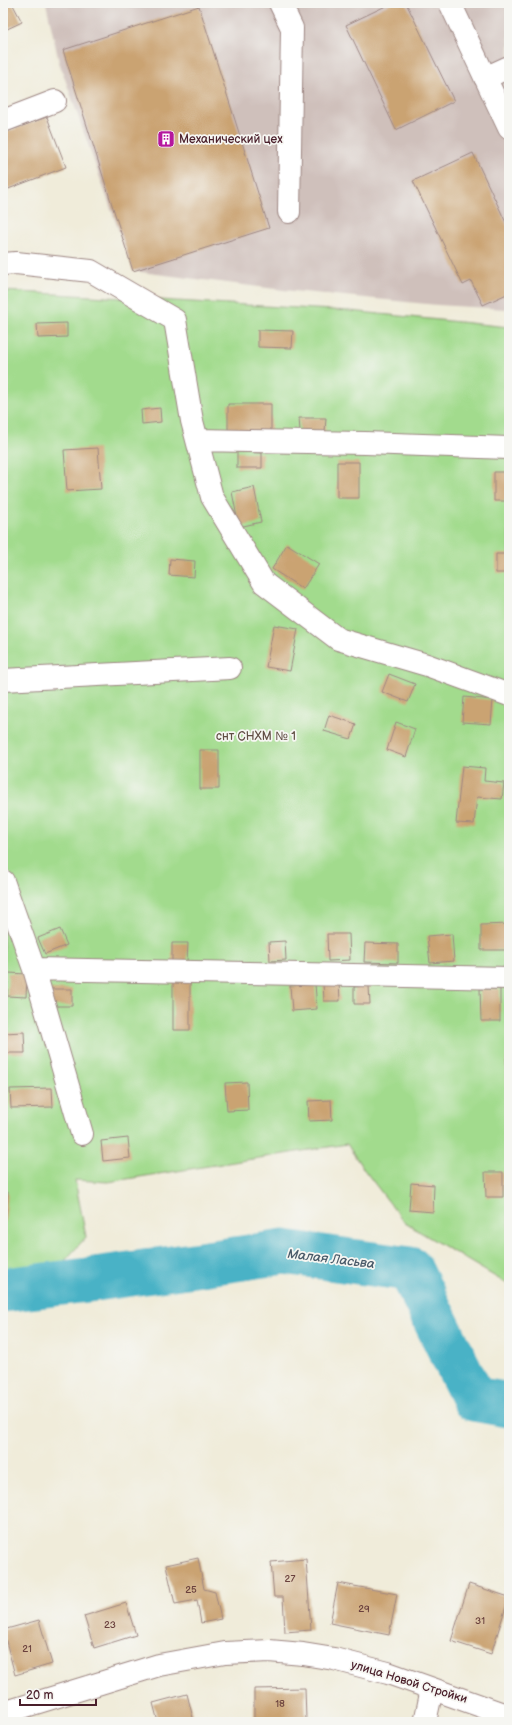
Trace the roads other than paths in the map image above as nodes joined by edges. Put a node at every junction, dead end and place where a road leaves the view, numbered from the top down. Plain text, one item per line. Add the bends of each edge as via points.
1 (280, 3) edge
2 (450, 3) edge
3 (509, 67) edge
4 (485, 78) junction
5 (55, 101) dead end
6 (3, 121) edge
7 (509, 128) edge
8 (289, 212) dead end
9 (3, 264) edge
10 (197, 440) junction
11 (509, 448) edge
12 (230, 668) dead end
13 (3, 680) edge
14 (509, 695) edge
15 (3, 881) edge
16 (34, 969) junction
17 (509, 978) edge
18 (82, 1134) dead end
19 (432, 1689) junction
20 (3, 1713) edge
21 (509, 1716) edge
22 (425, 1722) edge

1 - 8 street via 292,28
2 - 4 street
3 - 4 street
4 - 7 street
5 - 6 street
9 - 10 street via 16,263 91,271 175,320
10 - 11 street
10 - 14 street via 212,497 264,583 338,639 427,665
12 - 13 street
15 - 16 street
16 - 17 street
16 - 18 street
19 - 20 street, улица Новой Стройки via 388,1673 311,1655 269,1651 225,1653 158,1665
19 - 21 street, улица Новой Стройки
19 - 22 street

